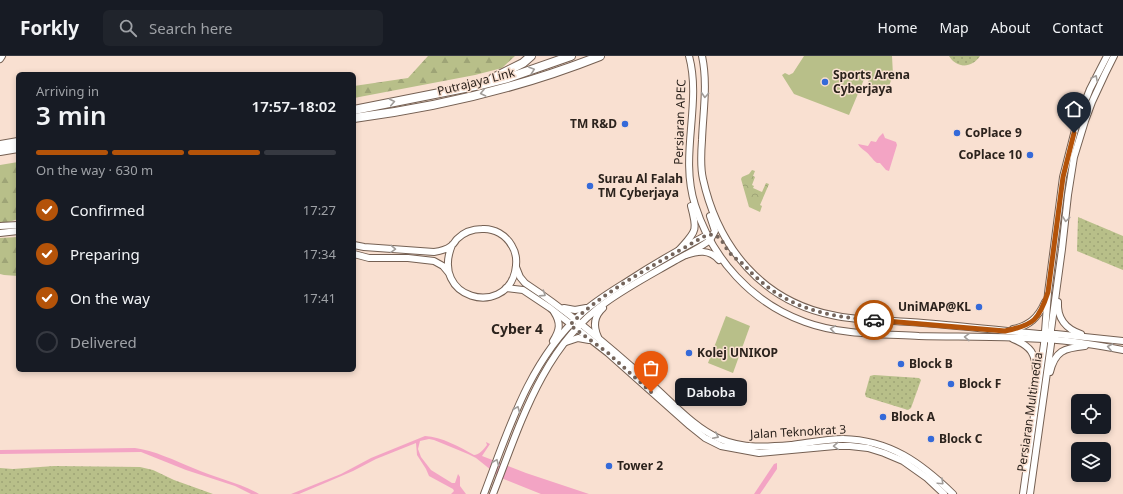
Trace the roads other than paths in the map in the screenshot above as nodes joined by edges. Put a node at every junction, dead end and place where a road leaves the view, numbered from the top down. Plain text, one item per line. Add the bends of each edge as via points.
1 (2, 56) edge
2 (531, 56) edge
3 (571, 56) edge
4 (600, 56) edge
5 (689, 56) edge
6 (702, 56) edge
7 (1109, 58) edge
8 (0, 59) edge
9 (480, 85) junction
10 (356, 110) edge
11 (407, 111) junction
12 (356, 118) edge
13 (356, 124) edge
14 (16, 142) edge
15 (0, 145) edge
16 (16, 148) edge
17 (0, 151) edge
18 (689, 170) junction
19 (703, 181) junction
20 (16, 225) edge
21 (0, 226) edge
22 (16, 231) edge
23 (0, 233) edge
24 (710, 237) junction
25 (356, 245) edge
26 (452, 245) junction
27 (1062, 249) junction
28 (679, 250) junction
29 (356, 255) edge
30 (686, 255) junction
31 (744, 265) junction
32 (516, 267) junction
33 (730, 270) junction
34 (448, 272) junction
35 (506, 288) junction
36 (1048, 292) junction
37 (618, 294) junction
38 (557, 304) junction
39 (589, 307) junction
40 (552, 310) junction
41 (575, 324) junction
42 (1005, 331) junction
43 (1047, 337) junction
44 (1096, 337) junction
45 (1006, 338) junction
46 (597, 341) junction
47 (1123, 341) edge
48 (564, 343) junction
49 (1096, 344) junction
50 (1123, 350) edge
51 (544, 358) junction
52 (1034, 406) junction
53 (1040, 420) junction
54 (484, 494) edge
55 (493, 494) edge
56 (944, 494) edge
57 (953, 494) edge
58 (1023, 494) edge
59 (1030, 494) edge

1 - 8 main road
2 - 9 highway
9 -> 3 highway, Putrajaya Link
4 -> 11 highway, Putrajaya Link via 512,86
5 - 18 main road, Persiaran APEC via 693,87
6 -> 19 main road, Persiaran APEC via 705,81 701,154
7 -> 27 main road via 1074,157
36 -> 7 main road via 1063,177 1069,151 1090,89
10 -> 9 highway, Putrajaya Link
11 - 12 highway, Putrajaya Link
11 - 13 highway
14 - 15 highway
16 - 17 highway
18 - 24 main road, Persiaran APEC via 698,216
18 - 28 main road via 689,193 696,224 693,235
19 - 24 main road via 705,202 714,228
19 - 31 main road, Persiaran APEC via 718,224 729,246
20 - 21 main road
22 - 23 main road
24 - 28 main road
24 - 30 main road
24 - 31 main road via 721,239 735,259
24 - 33 main road, Persiaran APEC
25 -> 26 main road via 434,252 444,251
26 - 32 main road via 468,231 483,228 496,232 512,246
26 - 34 main road via 448,255
27 - 43 main road
27 - 44 main road via 1058,309 1060,317 1071,330
28 - 39 main road
29 - 34 main road via 369,258 429,260 438,263
30 - 33 main road via 697,252 713,254
30 - 37 main road
31 - 42 main road, Persiaran APEC via 756,278 780,296 823,313
32 - 35 main road via 514,276
32 -> 38 main road via 525,283
45 -> 33 main road, Persiaran APEC via 879,334 814,326 770,305 746,287
34 - 35 main road via 457,288 472,297 490,297
35 - 40 main road via 523,290
36 - 42 main road via 1042,309 1033,321 1024,327
36 - 43 main road
37 - 41 main road
37 - 46 main road via 596,316
38 - 39 main road via 575,310
38 - 41 main road
39 - 41 main road
40 - 41 main road
40 - 51 main road via 558,319 559,330
41 - 46 main road, Jalan Teknokrat 3
41 - 48 main road
41 - 51 main road
42 - 43 main road, Persiaran APEC
43 - 44 main road, Persiaran APEC
43 - 45 main road, Persiaran APEC
43 - 49 main road, Persiaran APEC
43 - 52 main road, Persiaran Multimedia
43 - 53 main road, Persiaran Multimedia
44 - 47 main road, Persiaran APEC
45 - 52 main road via 1025,345 1034,355
46 - 48 main road via 578,338
56 -> 46 main road, Jalan Teknokrat 3 via 903,461 868,448 835,446 759,453 721,446 705,438 680,418
46 -> 57 main road, Jalan Teknokrat 3 via 688,417 721,439 757,447 832,440 870,443 912,460 926,469
48 - 55 main road via 547,366 535,389
50 -> 49 main road, Persiaran APEC
49 - 53 main road via 1066,349 1057,355 1051,366
54 -> 51 main road via 526,390
52 - 58 main road, Persiaran Multimedia
53 - 59 main road, Persiaran Multimedia

